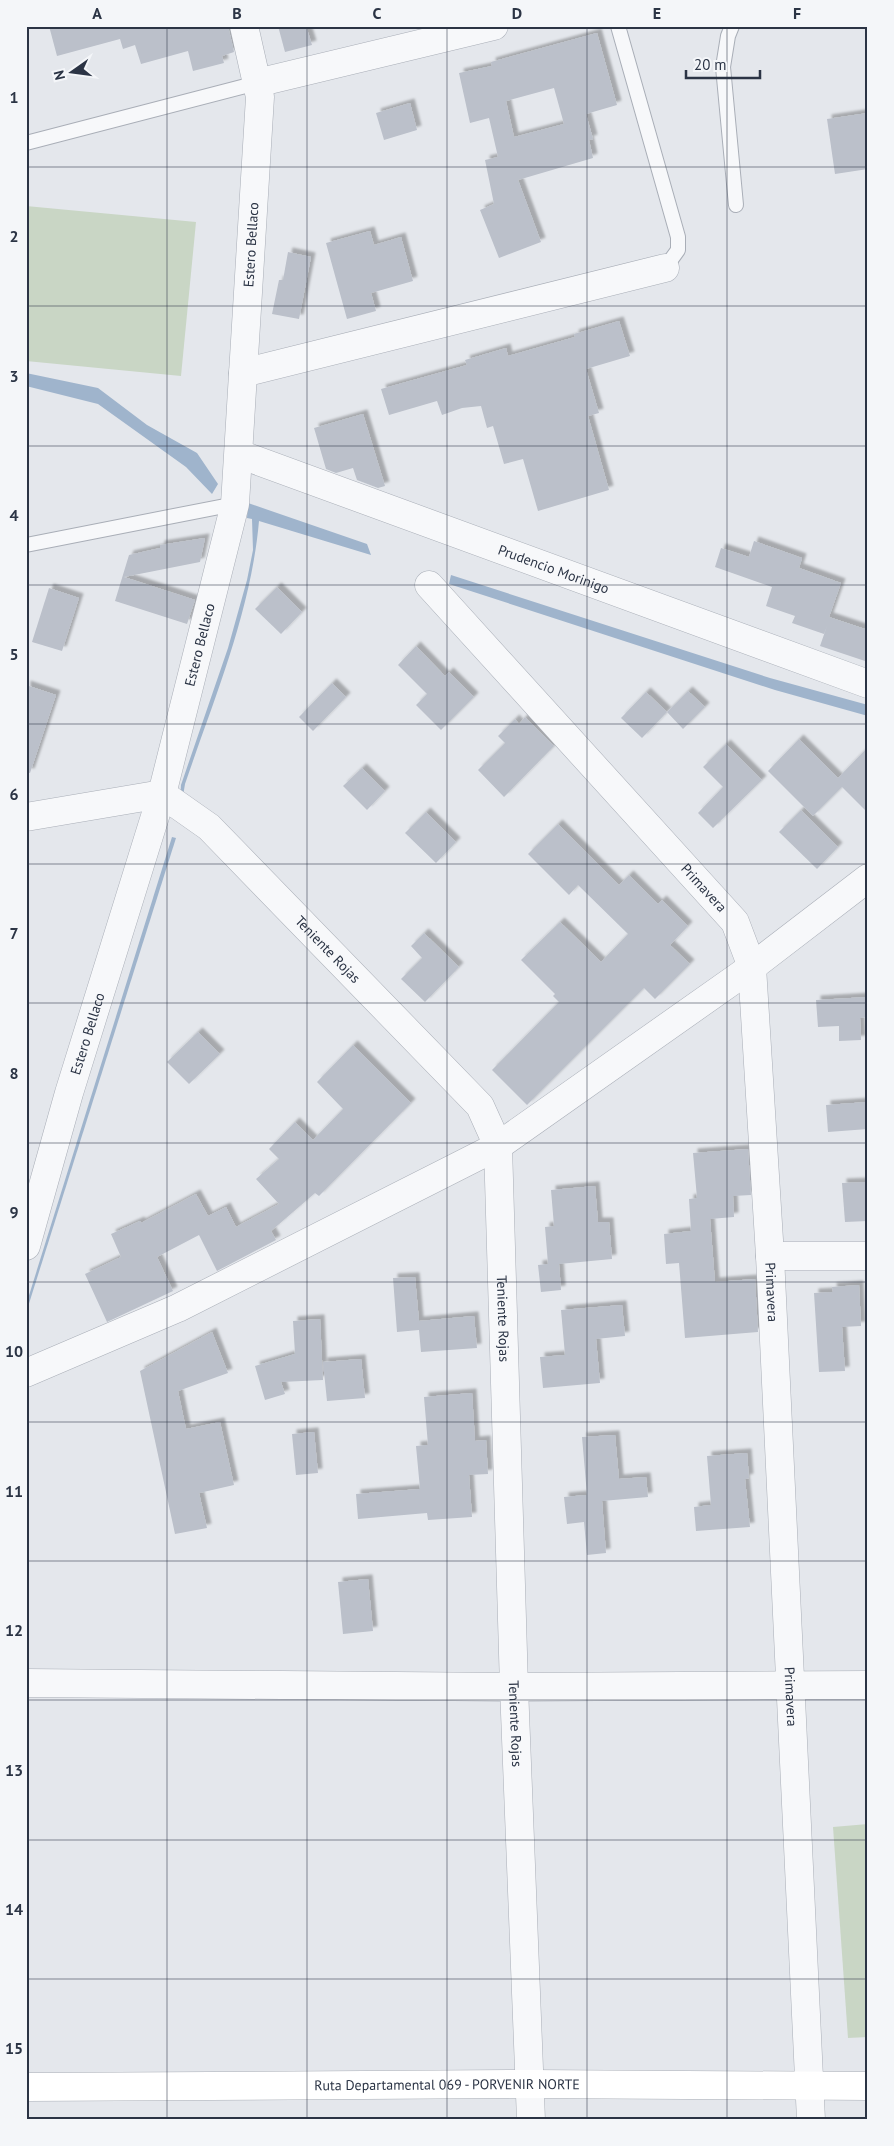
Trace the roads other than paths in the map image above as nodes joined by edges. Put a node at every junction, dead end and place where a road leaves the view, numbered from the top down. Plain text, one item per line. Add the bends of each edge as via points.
1 (244, 26) edge
2 (494, 26) edge
3 (618, 26) edge
4 (732, 26) edge
5 (257, 83) junction
6 (26, 143) edge
7 (736, 205) dead end
8 (665, 268) joint
9 (243, 373) junction
10 (239, 454) junction
11 (235, 504) junction
12 (26, 545) edge
13 (429, 586) dead end
14 (868, 684) edge
15 (162, 794) junction
16 (26, 818) edge
17 (868, 878) edge
18 (752, 967) junction
19 (498, 1146) junction
20 (26, 1246) edge
21 (770, 1256) junction
22 (868, 1256) edge
23 (26, 1373) edge
24 (26, 1683) edge
25 (790, 1685) junction
26 (868, 1685) edge
27 (514, 1687) junction
28 (529, 2084) junction
29 (809, 2086) junction
30 (868, 2086) edge
31 (26, 2087) edge
32 (531, 2120) edge
33 (811, 2120) edge

1 - 5 street, Estero Bellaco
2 - 5 street
3 - 8 lane via 678,237 678,250
4 - 7 lane via 723,67
5 - 6 lane
5 - 9 street, Estero Bellaco via 260,97
8 - 9 street
9 - 10 street, Estero Bellaco
10 - 11 street, Estero Bellaco
10 - 14 street, Prudencio Morinigo
11 - 12 lane
11 - 15 street, Estero Bellaco
13 - 18 street, Primavera via 734,922
15 - 16 street
15 - 19 street, Teniente Rojas via 209,827 480,1106
15 - 20 street, Estero Bellaco via 69,1094
17 - 18 street
18 - 19 street
18 - 21 street, Primavera
19 - 23 street via 178,1308
19 - 27 street, Teniente Rojas
21 - 22 street
21 - 25 street, Primavera
24 - 27 street
25 - 26 street
25 - 27 street
25 - 29 street, Primavera
27 - 28 street, Teniente Rojas
28 - 29 main road, Ruta Departamental 069 - PORVENIR NORTE
28 - 31 main road, Ruta Departamental 069 - PORVENIR NORTE
28 - 32 street, Teniente Rojas
29 - 30 main road, Ruta Departamental 069 - PORVENIR NORTE
29 - 33 street, Primavera

